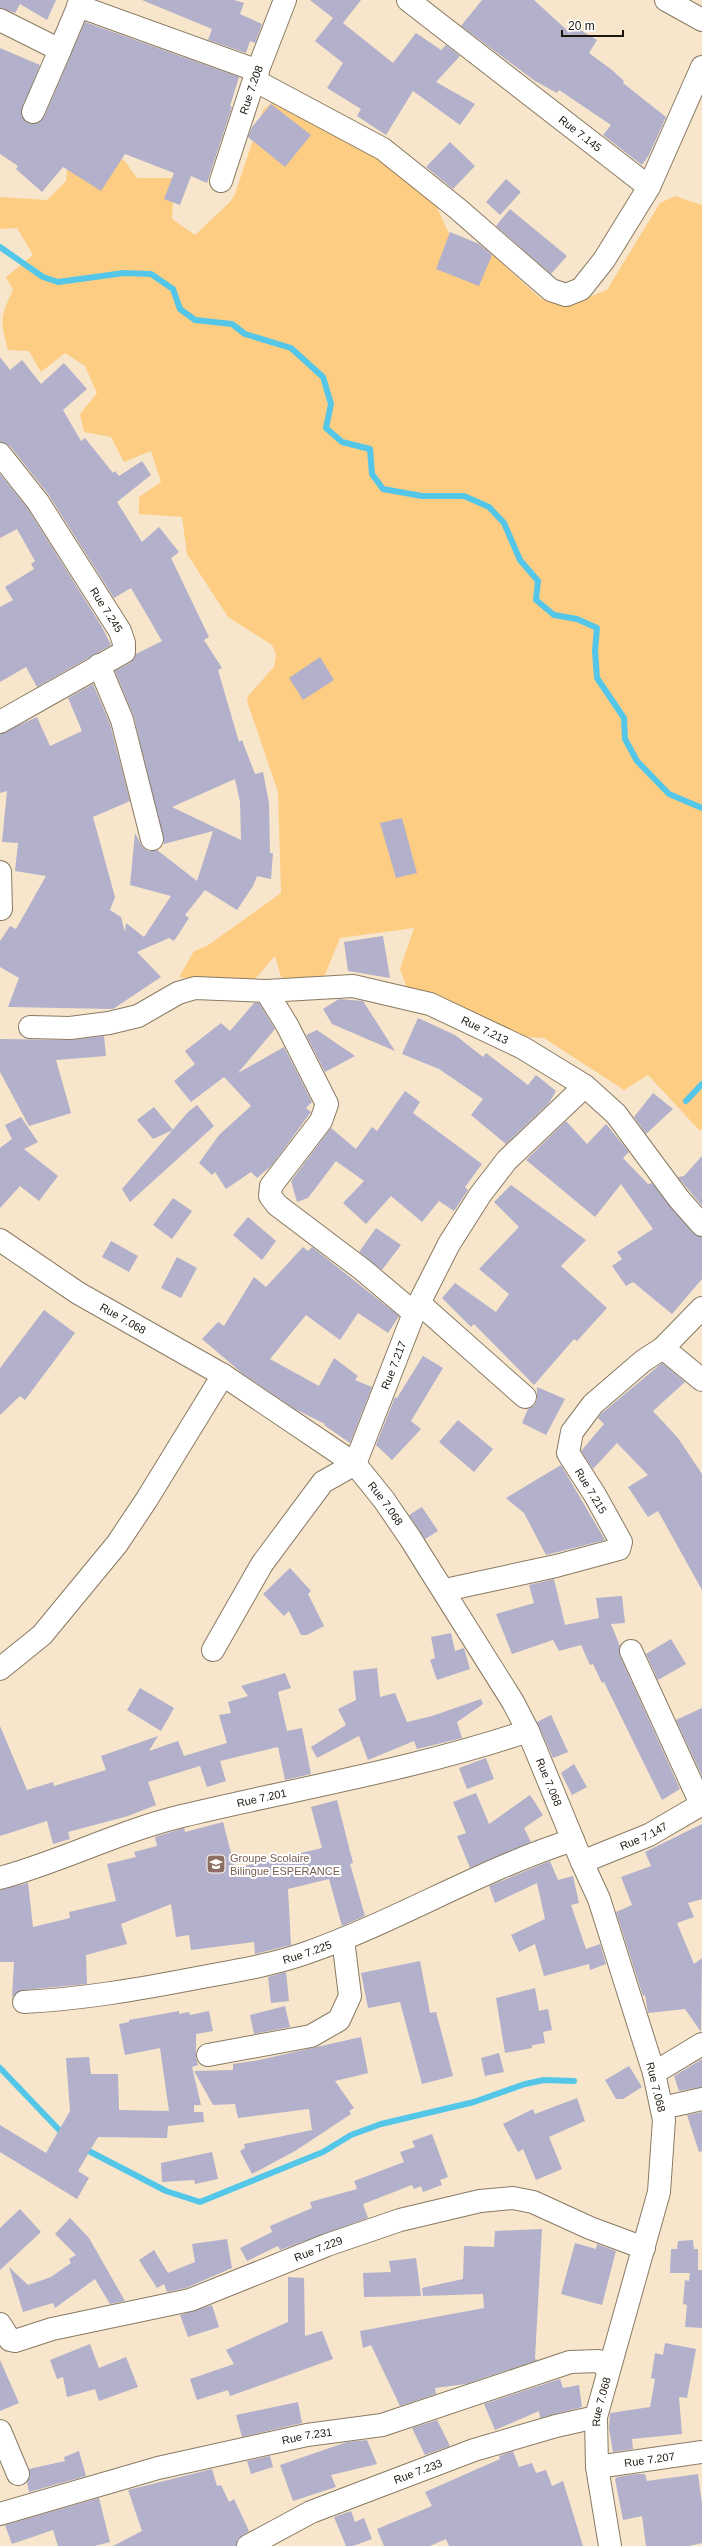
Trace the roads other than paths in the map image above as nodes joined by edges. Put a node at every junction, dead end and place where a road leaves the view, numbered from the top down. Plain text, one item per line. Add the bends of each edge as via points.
1 (285, 0) edge
2 (408, 0) edge
3 (666, 0) edge
4 (79, 3) edge
5 (0, 20) edge
6 (702, 20) edge
7 (60, 50) junction
8 (702, 67) edge
9 (256, 75) junction
10 (33, 112) dead end
11 (221, 181) dead end
12 (649, 187) junction
13 (0, 454) edge
14 (99, 665) junction
15 (0, 722) edge
16 (152, 839) dead end
17 (0, 872) edge
18 (1, 909) dead end
19 (266, 991) junction
20 (30, 1027) dead end
21 (585, 1086) junction
22 (702, 1225) edge
23 (0, 1240) edge
24 (417, 1308) junction
25 (702, 1308) edge
26 (663, 1348) junction
27 (223, 1375) junction
28 (702, 1380) edge
29 (525, 1397) dead end
30 (355, 1464) junction
31 (444, 1590) junction
32 (213, 1650) dead end
33 (631, 1651) dead end
34 (0, 1669) edge
35 (528, 1732) junction
36 (702, 1804) edge
37 (573, 1840) junction
38 (582, 1862) junction
39 (0, 1878) edge
40 (343, 1939) junction
41 (24, 2002) dead end
42 (702, 2044) edge
43 (208, 2055) dead end
44 (654, 2073) junction
45 (702, 2099) edge
46 (662, 2108) junction
47 (644, 2248) junction
48 (3, 2336) edge
49 (610, 2370) junction
50 (596, 2417) junction
51 (0, 2431) edge
52 (702, 2452) edge
53 (597, 2467) junction
54 (18, 2474) dead end
55 (0, 2514) edge
56 (248, 2546) edge
57 (610, 2546) edge

1 - 9 street, Rue 7.208
2 - 12 street, Rue 7.145
3 - 6 street
4 - 7 street
4 - 9 street
5 - 7 street
7 - 10 street
8 - 12 street
9 - 11 street, Rue 7.208
9 - 12 street via 383,148 551,290 566,295 581,289 604,260
13 - 14 street, Rue 7.245 via 38,502 120,631 124,652
14 - 15 street, Rue 7.245
14 - 16 street via 122,720
17 - 18 street
19 - 20 street, Rue 7.213 via 195,988 178,993 138,1016 109,1023 70,1028
19 - 21 street, Rue 7.213 via 352,986 430,1004 523,1048
19 - 24 street via 287,1025 327,1104 321,1120 271,1186 270,1196 277,1205
21 - 22 street, Rue 7.213 via 616,1114 679,1199
21 - 24 street, Rue 7.217 via 507,1160 480,1195 449,1244
23 - 27 street, Rue 7.068 via 78,1293
24 - 29 street
24 - 30 street, Rue 7.217
25 - 26 street, Rue 7.215
26 - 28 street
26 - 31 street, Rue 7.215 via 642,1360 593,1404 572,1432 569,1446 568,1453 621,1542 620,1549 556,1566
27 - 30 street, Rue 7.068
27 - 34 street via 117,1544 42,1635
30 - 31 street, Rue 7.068 via 384,1500
30 - 32 street via 323,1482 262,1564
31 - 35 street, Rue 7.068 via 513,1702
33 - 36 street
35 - 37 street, Rue 7.068
35 - 39 street, Rue 7.201 via 341,1781 182,1816 133,1830 37,1868
36 - 38 street, Rue 7.147 via 649,1835
37 - 38 street, Rue 7.068
37 - 40 street, Rue 7.225 via 481,1877
38 - 44 street, Rue 7.068 via 599,1898
40 - 41 street, Rue 7.225 via 308,1953 261,1966 75,1999
40 - 43 street via 350,1996 339,2020 312,2036
42 - 44 street
44 - 46 street, Rue 7.068
45 - 46 street
46 - 47 street, Rue 7.068 via 664,2143 659,2192
47 - 48 street, Rue 7.229 via 590,2228 533,2202 512,2198 480,2201 400,2220 320,2248 190,2300 52,2328 15,2341
47 - 49 street, Rue 7.068
49 - 50 street, Rue 7.068
49 - 55 street, Rue 7.231 via 598,2361 570,2362 382,2425 307,2436 158,2468
50 - 53 street, Rue 7.068
50 - 56 street, Rue 7.233 via 474,2450 311,2512
51 - 54 street
52 - 53 street, Rue 7.207
53 - 57 street, Rue 7.068

